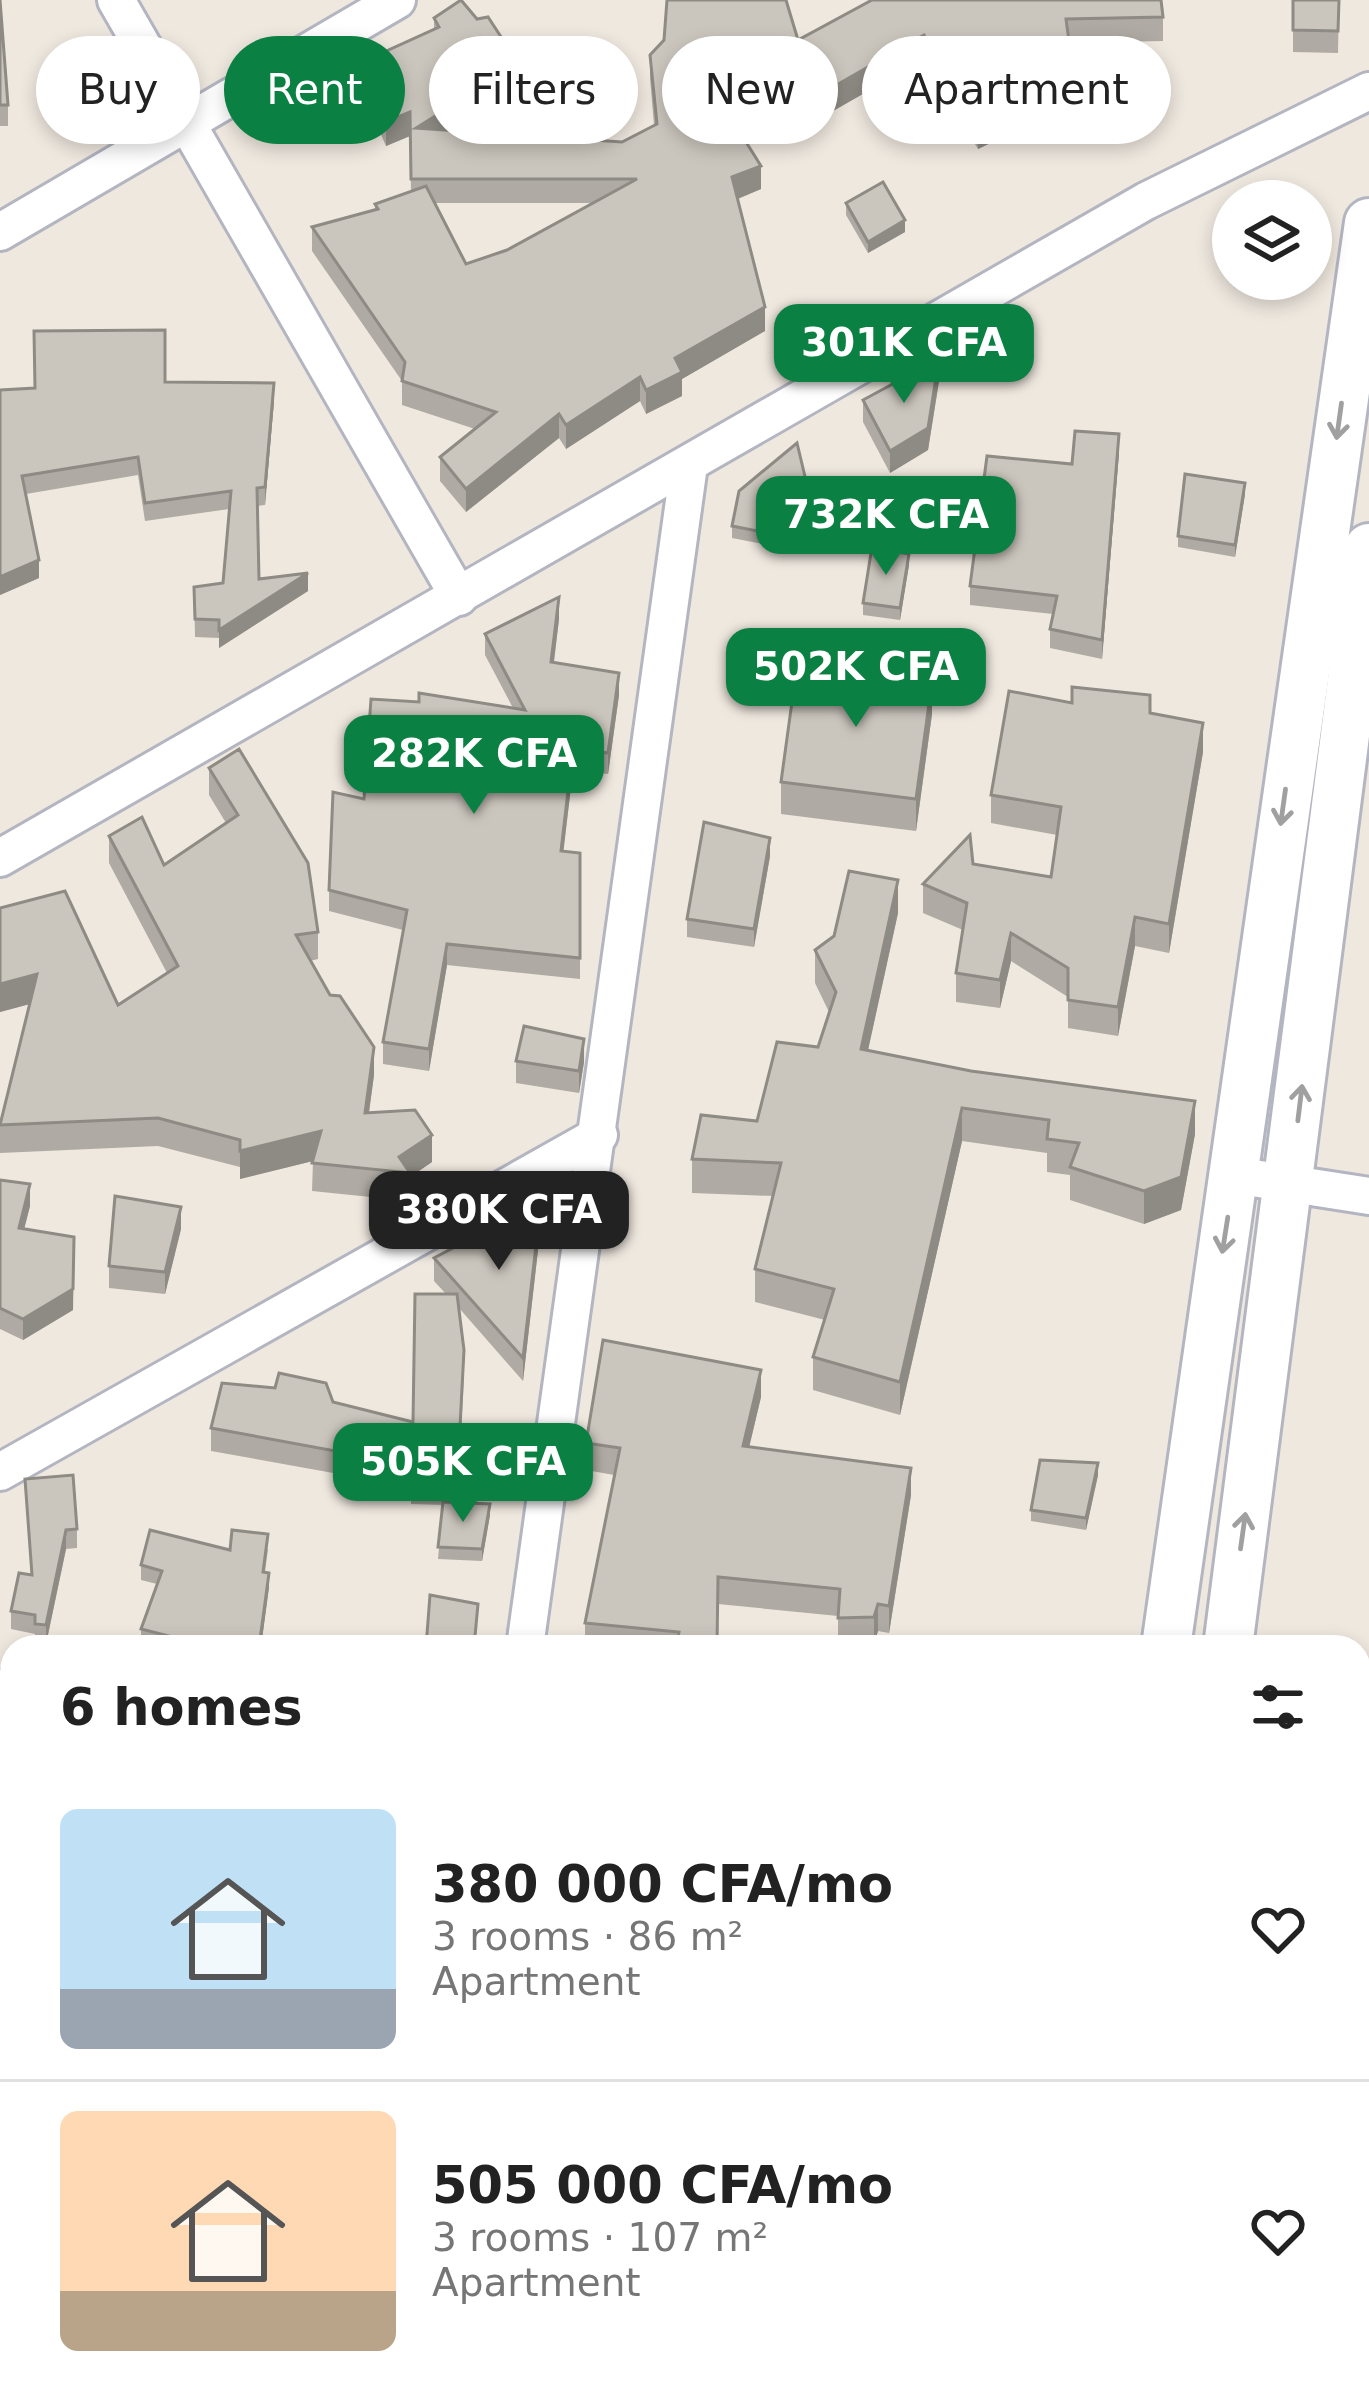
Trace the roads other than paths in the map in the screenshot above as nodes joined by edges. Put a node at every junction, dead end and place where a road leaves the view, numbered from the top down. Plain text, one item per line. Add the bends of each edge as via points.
1 (116, 0) edge
2 (397, 0) edge
3 (138, 36) edge
4 (1369, 91) edge
5 (200, 115) edge
6 (200, 140) edge
7 (150, 144) edge
8 (1369, 223) edge
9 (0, 232) edge
10 (689, 465) junction
11 (1369, 548) edge
12 (458, 597) junction
13 (0, 858) edge
14 (599, 1135) junction
15 (1234, 1175) junction
16 (1290, 1183) junction
17 (1369, 1196) edge
18 (0, 1472) edge
19 (527, 1635) edge
20 (1168, 1635) edge
21 (1230, 1635) edge

1 - 3 street
2 - 5 street
4 - 10 street via 1146,201
6 - 12 street
7 - 9 street
8 -> 15 street
10 - 12 street
10 - 14 street
16 -> 11 street
12 - 13 street
14 - 18 street
14 - 19 street
15 - 16 street
15 -> 20 street
16 - 17 street
21 -> 16 street

